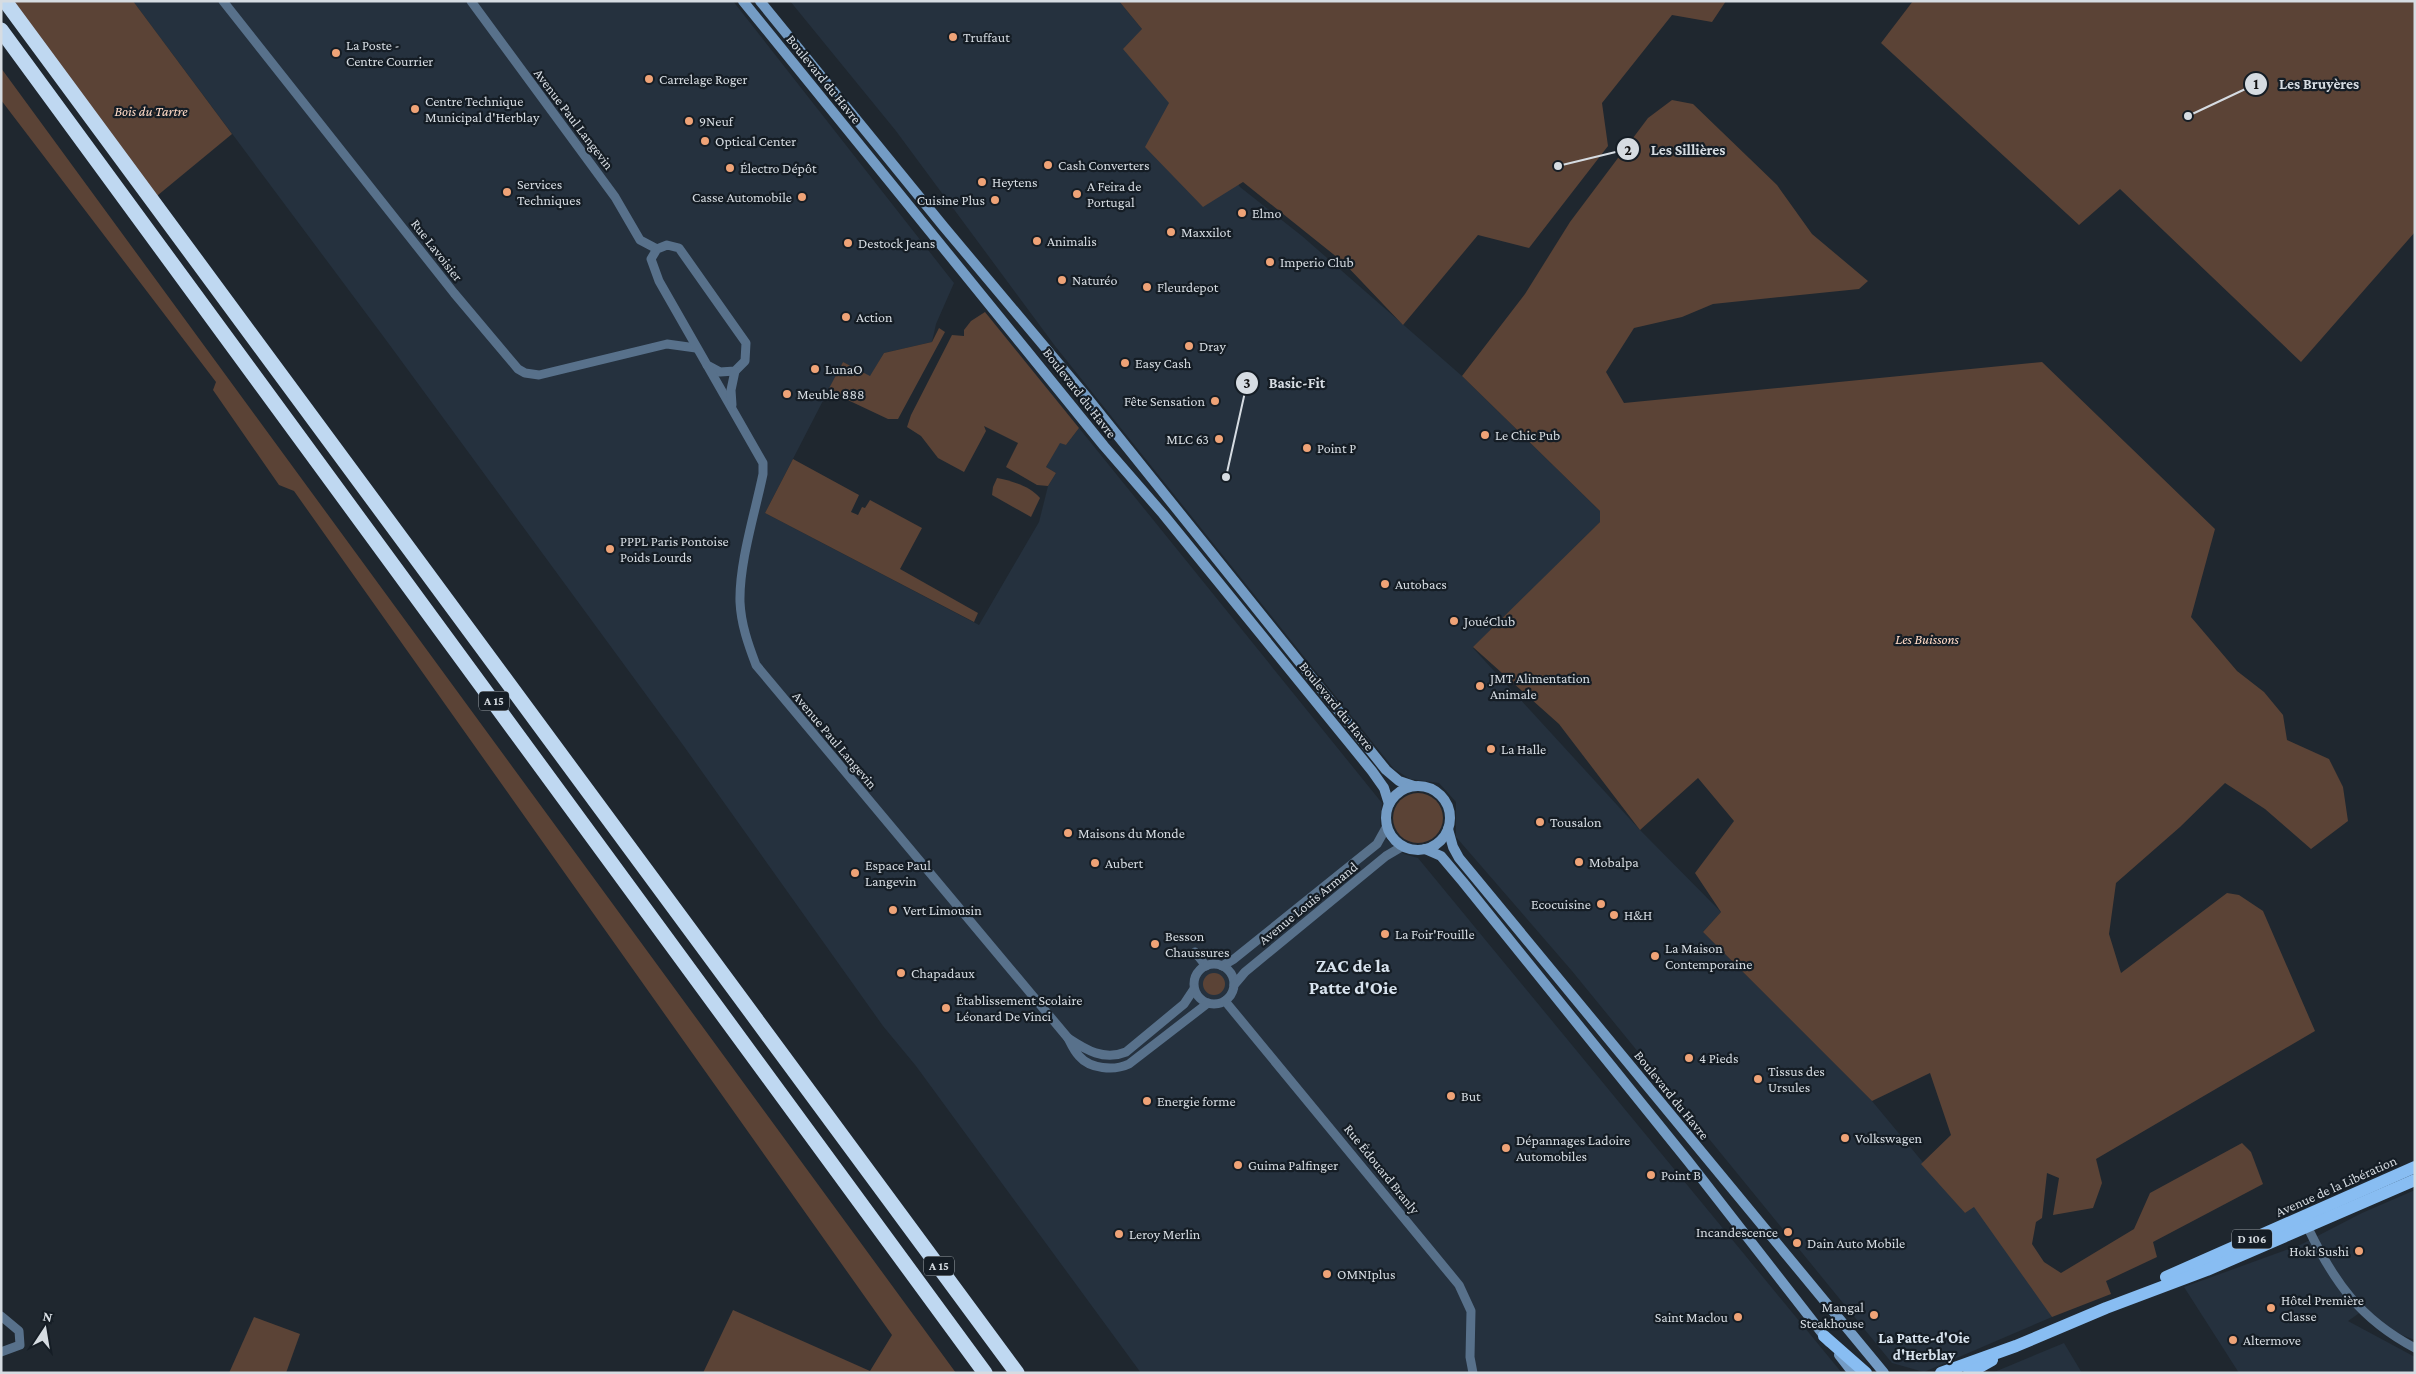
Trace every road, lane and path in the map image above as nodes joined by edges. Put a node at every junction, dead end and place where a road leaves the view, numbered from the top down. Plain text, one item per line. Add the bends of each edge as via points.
1 (5, 1) edge
2 (223, 1) edge
3 (471, 1) edge
4 (744, 1) edge
5 (760, 1) edge
6 (1, 30) edge
7 (657, 248) junction
8 (696, 348) junction
9 (707, 365) junction
10 (735, 372) junction
11 (732, 408) junction
12 (1414, 786) junction
13 (1389, 804) junction
14 (1387, 826) junction
15 (1448, 829) junction
16 (1403, 846) junction
17 (1425, 849) junction
18 (1195, 952) dead end
19 (1206, 966) junction
20 (1222, 966) junction
21 (1234, 985) junction
22 (1194, 989) junction
23 (1225, 1001) junction
24 (1208, 1003) junction
25 (1068, 1038) junction
26 (2415, 1167) edge
27 (2415, 1180) edge
28 (2308, 1228) junction
29 (2106, 1308) junction
30 (1, 1316) edge
31 (1824, 1336) junction
32 (2016, 1346) junction
33 (2415, 1348) edge
34 (1, 1352) edge
35 (986, 1373) edge
36 (1018, 1373) edge
37 (1473, 1373) edge
38 (1853, 1373) edge
39 (1866, 1373) edge
40 (1884, 1373) edge
41 (1941, 1373) edge
42 (1969, 1373) edge

1 - 36 highway, A 15
2 - 8 street, Rue Lavoisier via 454,294 518,369 538,375 667,344
3 - 7 street, Avenue Paul Langevin via 615,198 640,240
4 - 13 main road, Boulevard du Havre via 1372,771 1384,788
5 - 12 main road, Boulevard du Havre via 1085,395 1386,770 1399,781
6 - 35 highway, A 15
7 - 8 street, Avenue Paul Langevin via 651,259 659,281
7 - 10 street via 667,244 679,248 746,343 747,355
8 - 9 street, Avenue Paul Langevin
9 - 10 street via 720,372
9 - 11 street, Avenue Paul Langevin
10 - 11 street
11 - 25 street, Avenue Paul Langevin via 763,463 740,589 745,632 756,665
12 - 13 main road via 1399,792
12 - 15 main road, Boulevard du Havre via 1431,788 1442,797 1450,814
13 - 14 main road, Boulevard du Havre
14 - 16 main road
14 - 20 street, Avenue Louis Armand via 1377,844
15 - 17 main road via 1439,842
15 - 40 main road, Boulevard du Havre via 1459,858
16 - 17 main road, Boulevard du Havre
16 - 21 street, Avenue Louis Armand via 1380,861 1245,972
17 - 31 main road, Boulevard du Havre via 1441,856 1463,882
18 - 19 street
19 - 20 street
19 - 22 street via 1197,973
20 - 21 street via 1231,974
21 - 23 street
22 - 24 street via 1199,998
22 - 25 street via 1184,1004 1121,1054 1106,1056 1086,1050
23 - 24 street
23 - 37 street, Rue Édouard Branly via 1459,1285 1471,1311
24 - 25 street via 1121,1068 1110,1069 1086,1062 1079,1057
26 - 29 main road, Avenue de la Libération / D 106 via 2166,1277
27 - 28 main road, Avenue de la Libération / D 106
28 - 29 main road, Avenue de la Libération / D 106
28 - 33 street via 2321,1255 2360,1310 2382,1329
29 - 32 main road, Avenue de la Libération / D 106
30 - 34 street via 19,1332 20,1345
31 - 38 main road, Boulevard du Havre
31 - 39 main road
32 - 41 main road, Avenue de la Libération
32 - 42 main road, Avenue de la Libération

